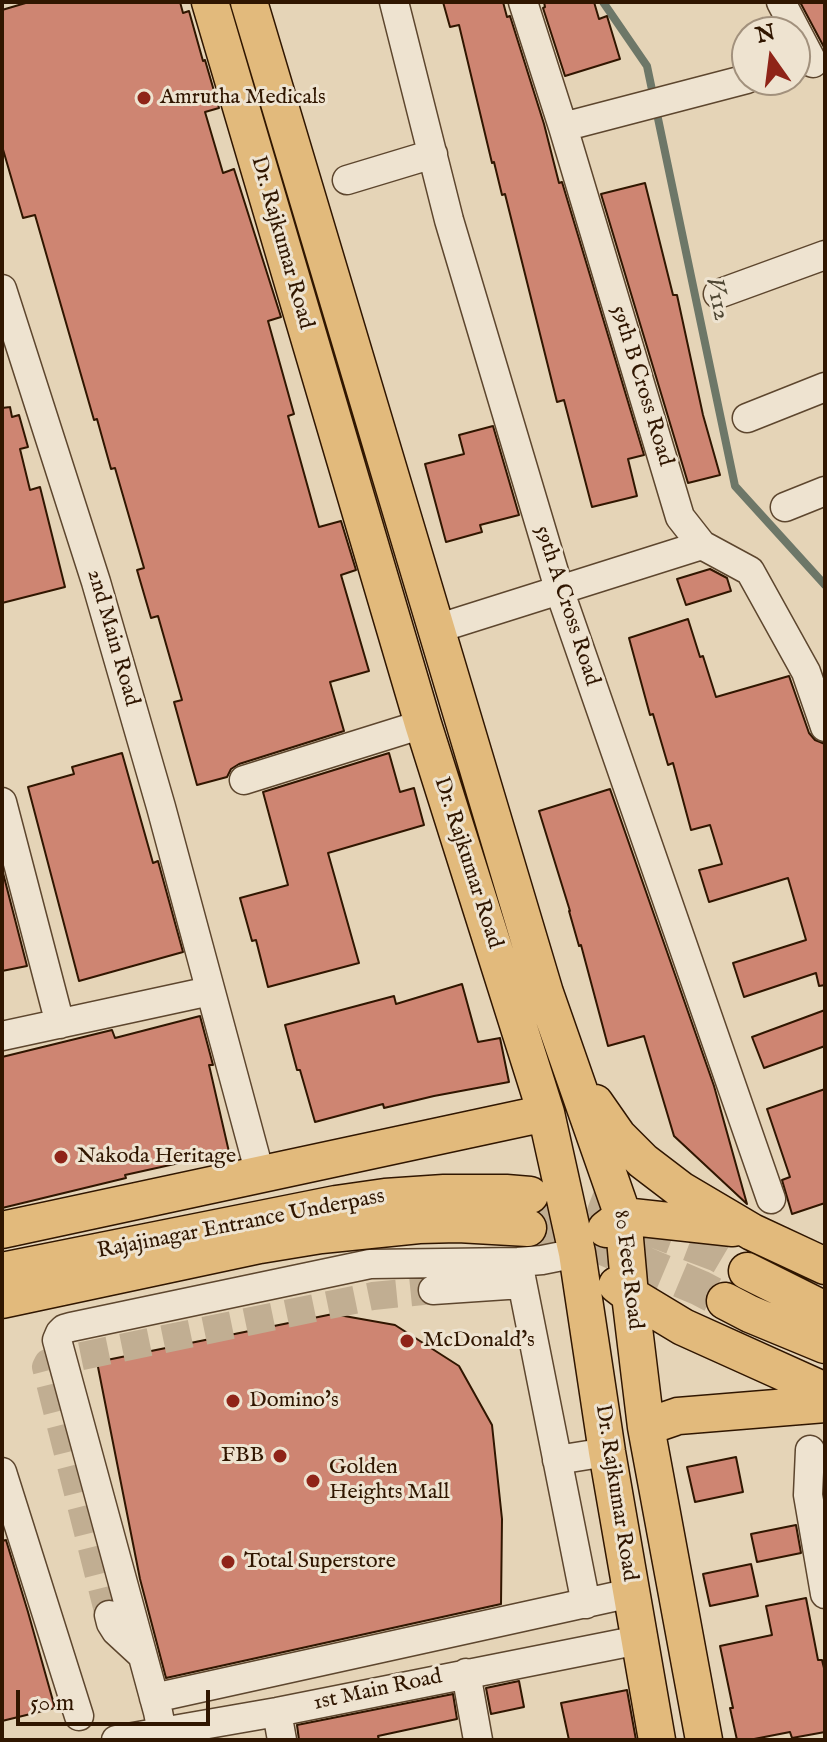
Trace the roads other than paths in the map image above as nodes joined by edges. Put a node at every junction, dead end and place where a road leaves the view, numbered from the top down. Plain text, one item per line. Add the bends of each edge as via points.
1 (210, 2) edge
2 (249, 2) edge
3 (394, 2) edge
4 (523, 2) edge
5 (731, 83) edge
6 (563, 127) junction
7 (433, 154) junction
8 (347, 180) dead end
9 (825, 255) edge
10 (718, 294) dead end
11 (3, 297) edge
12 (825, 387) edge
13 (747, 418) dead end
14 (825, 491) edge
15 (785, 507) dead end
16 (702, 545) junction
17 (560, 592) junction
18 (436, 629) junction
19 (815, 669) edge
20 (423, 724) junction
21 (825, 727) edge
22 (244, 780) dead end
23 (2, 802) edge
24 (210, 991) junction
25 (60, 1024) junction
26 (2, 1036) edge
27 (574, 1072) junction
28 (546, 1113) junction
29 (260, 1174) junction
30 (771, 1199) dead end
31 (623, 1216) junction
32 (2, 1230) edge
33 (752, 1232) junction
34 (577, 1253) junction
35 (825, 1266) edge
36 (2, 1271) edge
37 (747, 1271) tunnel mouth
38 (520, 1273) junction
39 (433, 1290) tunnel mouth
40 (630, 1295) junction
41 (2, 1300) edge
42 (725, 1301) tunnel mouth
43 (825, 1310) edge
44 (825, 1345) edge
45 (825, 1391) edge
46 (825, 1404) edge
47 (646, 1427) junction
48 (810, 1450) dead end
49 (607, 1452) junction
50 (557, 1460) junction
51 (2, 1472) edge
52 (631, 1593) junction
53 (825, 1594) edge
54 (586, 1604) junction
55 (109, 1615) tunnel mouth
56 (639, 1640) junction
57 (142, 1655) junction
58 (466, 1673) junction
59 (154, 1698) junction
60 (277, 1712) junction
61 (79, 1716) dead end
62 (162, 1732) junction
63 (116, 1740) edge
64 (282, 1740) edge
65 (478, 1740) edge
66 (657, 1740) edge
67 (704, 1740) edge

1 - 20 main road, Dr. Rajkumar Road
2 - 18 main road, Dr. Rajkumar Road
3 - 7 street, 59th A Cross Road
4 - 6 street, 59th B Cross Road
5 - 6 street
6 - 16 street, 59th B Cross Road via 680,517
7 - 8 street
7 - 17 street, 59th A Cross Road
9 - 10 street
11 - 24 street, 2nd Main Road via 96,582
12 - 13 street
14 - 15 street
16 - 17 street
16 - 19 street, 59th B Cross Road via 750,571
17 - 18 street
17 - 30 street, 59th A Cross Road
18 - 27 main road, Dr. Rajkumar Road via 545,993
19 - 21 street, 59th B Cross Road
20 - 22 street
20 - 28 main road, Dr. Rajkumar Road
23 - 25 street
24 - 25 street
24 - 29 street, 2nd Main Road
25 - 26 street
27 - 31 main road, 80 Feet Road
27 - 33 main road via 618,1136 643,1161
28 - 29 main road
28 - 34 main road, Dr. Rajkumar Road
29 - 32 main road
31 - 33 main road
31 - 34 main road
31 - 40 main road, 80 Feet Road
33 - 35 main road
34 - 38 street via 542,1260
34 - 40 main road
34 - 49 main road, Dr. Rajkumar Road
36 - 41 main road, Rajajinagar Entrance Underpass via 385,1197 506,1193 529,1211 260,1245
37 - 43 main road
38 - 39 street
38 - 50 street
38 - 57 street via 370,1264 60,1333 57,1340
40 - 45 main road via 683,1327
40 - 47 main road, 80 Feet Road
42 - 44 main road
46 - 47 main road via 678,1416
47 - 67 main road, Dr. Rajkumar Road
48 - 53 street via 808,1495
49 - 50 street
49 - 52 main road, Dr. Rajkumar Road
50 - 54 street
51 - 61 street
52 - 54 street
52 - 56 main road, Dr. Rajkumar Road
54 - 59 street
55 - 57 street via 116,1631
56 - 58 street, 1st Main Road
56 - 66 main road, Dr. Rajkumar Road
57 - 59 street
58 - 60 street, 1st Main Road
58 - 65 street
59 - 62 street
60 - 62 street, 1st Main Road
60 - 64 street
62 - 63 street, 1st Main Road

